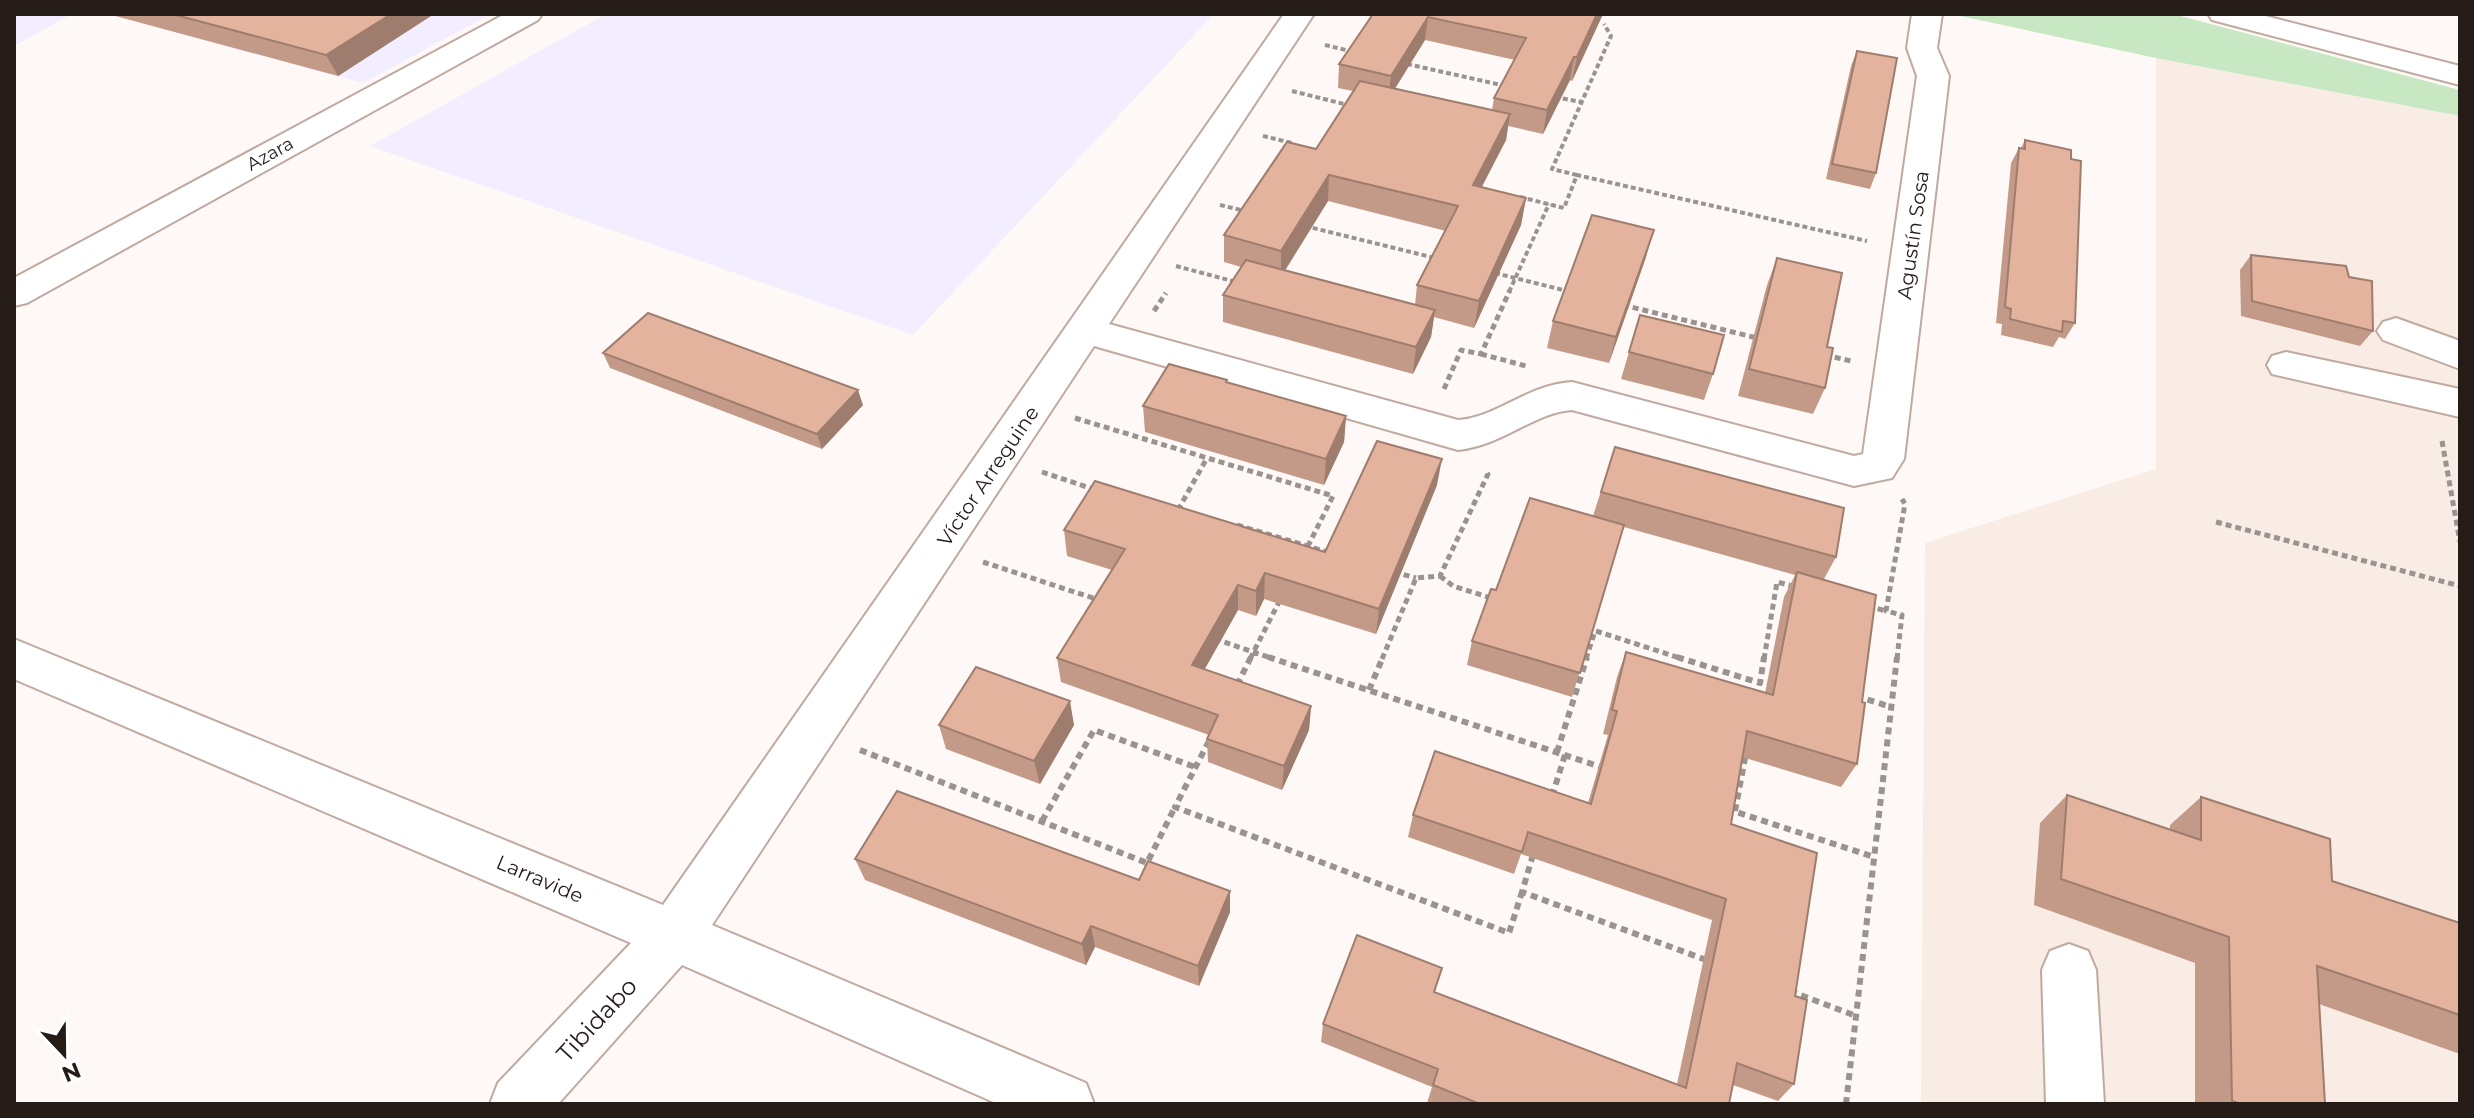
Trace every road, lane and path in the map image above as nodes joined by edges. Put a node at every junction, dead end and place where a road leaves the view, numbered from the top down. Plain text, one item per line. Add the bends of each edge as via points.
1 (527, 14) edge
2 (1927, 14) edge
3 (2223, 14) edge
4 (1604, 24) dead end
5 (1291, 25) edge
6 (1368, 55) edge
7 (1398, 62) edge
8 (2460, 76) edge
9 (1253, 82) junction
10 (1520, 89) edge
11 (1551, 96) edge
12 (1581, 102) junction
13 (1345, 117) edge
14 (1223, 127) junction
15 (1294, 144) edge
16 (1577, 175) junction
17 (1178, 195) junction
18 (1519, 197) edge
19 (1549, 204) junction
20 (1252, 213) edge
21 (1298, 224) edge
22 (1911, 251) junction
23 (1136, 257) junction
24 (1438, 259) edge
25 (1485, 271) edge
26 (1516, 278) junction
27 (1243, 284) edge
28 (1576, 293) edge
29 (14, 294) edge
30 (1622, 305) edge
31 (1086, 331) junction
32 (2396, 331) dead end
33 (1758, 338) edge
34 (1819, 353) edge
35 (2460, 356) edge
36 (2286, 365) dead end
37 (1894, 372) junction
38 (1036, 405) junction
39 (2450, 418) edge
40 (1428, 426) junction
41 (1472, 436) junction
42 (1001, 457) junction
43 (1207, 458) junction
44 (1880, 463) junction
45 (1101, 491) edge
46 (1179, 507) junction
47 (1166, 508) edge
48 (1193, 512) edge
49 (1172, 520) edge
50 (1222, 520) edge
51 (2216, 522) dead end
52 (2460, 542) edge
53 (1308, 546) junction
54 (939, 548) junction
55 (1335, 554) edge
56 (1301, 559) edge
57 (1389, 570) edge
58 (1440, 576) junction
59 (1416, 578) junction
60 (1288, 586) edge
61 (2460, 586) edge
62 (1804, 590) edge
63 (1496, 600) edge
64 (1106, 603) edge
65 (1859, 604) edge
66 (1886, 611) junction
67 (1582, 627) edge
68 (1596, 631) junction
69 (1210, 637) edge
70 (1254, 652) junction
71 (14, 658) edge
72 (1763, 668) junction
73 (1778, 672) edge
74 (1760, 683) junction
75 (1234, 690) edge
76 (1369, 690) junction
77 (1849, 694) edge
78 (1757, 697) edge
79 (1891, 707) junction
80 (1215, 728) edge
81 (812, 732) junction
82 (1749, 740) edge
83 (1557, 752) junction
84 (1565, 755) junction
85 (1195, 767) junction
86 (1608, 769) edge
87 (1551, 801) edge
88 (1175, 807) junction
89 (1721, 807) edge
90 (1735, 811) junction
91 (1042, 821) junction
92 (1536, 846) edge
93 (1874, 857) junction
94 (1522, 892) junction
95 (674, 935) junction
96 (1711, 962) edge
97 (2069, 970) dead end
98 (1784, 989) edge
99 (1856, 1016) junction
100 (519, 1104) edge
101 (1065, 1104) edge
102 (1846, 1104) edge
103 (2075, 1104) edge

1 - 29 street, Azara
2 - 22 street, Agustín Sosa via 1922,48 1933,76
3 - 8 street
4 - 12 path via 1611,36
5 - 6 path
5 - 9 street, Víctor Arreguine
7 - 10 path
9 - 13 path via 1352,106
9 - 14 street, Víctor Arreguine
11 - 12 path
12 - 16 path via 1552,169
14 - 15 path
14 - 17 street, Víctor Arreguine
16 - 19 path via 1564,208
16 - 22 path
17 - 20 path
17 - 23 street, Víctor Arreguine
18 - 19 path
19 - 26 path
21 - 24 path
22 - 37 street, Agustín Sosa
23 - 27 path
23 - 31 street, Víctor Arreguine
25 - 26 path
26 - 28 path
26 - 40 path via 1481,354 1461,350
30 - 33 path
31 - 38 street, Víctor Arreguine
31 - 40 street
32 - 35 street
34 - 37 path
36 - 39 street
37 - 44 street, Agustín Sosa
38 - 42 street, Víctor Arreguine
38 - 43 path
39 - 52 path
40 - 41 street
41 - 44 street via 1546,399 1572,396 1854,471
41 - 58 path via 1488,474
42 - 45 path
42 - 54 street, Víctor Arreguine
43 - 46 path
43 - 53 path via 1333,496
44 - 66 path via 1905,504
46 - 47 path
46 - 48 path
46 - 49 path
50 - 53 path
51 - 61 path
53 - 55 path
53 - 56 path
54 - 64 path
54 - 81 street, Víctor Arreguine
57 - 59 path
58 - 59 path
58 - 63 path via 1453,586
59 - 76 path
60 - 70 path
62 - 72 path via 1777,582
65 - 66 path
66 - 79 path via 1902,615
67 - 68 path
68 - 74 path
68 - 83 path
69 - 70 path
70 - 75 path
70 - 76 path
71 - 95 street, Larravide
72 - 73 path
72 - 74 path
74 - 78 path
76 - 83 path
77 - 79 path
79 - 93 path
80 - 85 path
81 - 91 path
81 - 95 street, Víctor Arreguine
82 - 90 path
83 - 84 path
84 - 86 path
84 - 87 path
85 - 88 path
85 - 91 path via 1094,730
88 - 91 path via 1147,863
88 - 94 path via 1509,933
89 - 90 path
90 - 93 path
92 - 94 path
93 - 99 path
94 - 96 path
95 - 100 street, Tibidabo
95 - 101 street, Larravide
97 - 103 street
98 - 99 path
99 - 102 path

